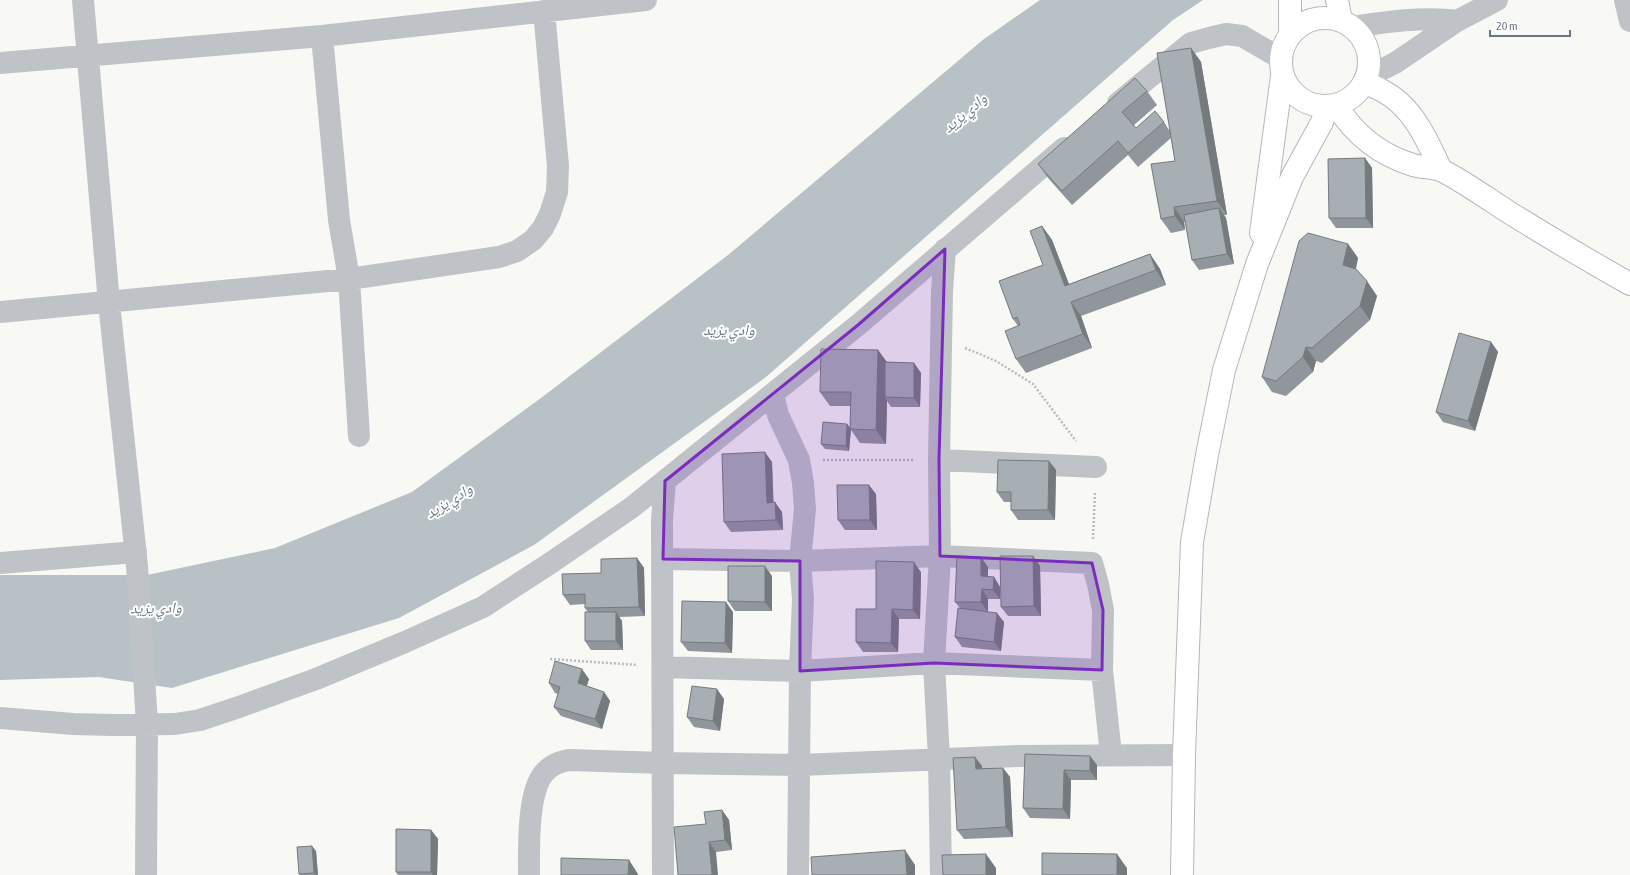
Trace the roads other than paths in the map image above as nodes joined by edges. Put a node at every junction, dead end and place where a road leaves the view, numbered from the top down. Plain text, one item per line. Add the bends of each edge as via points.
1 (83, 0) edge
2 (646, 0) edge
3 (1290, 0) edge
4 (1497, 0) edge
5 (1625, 0) edge
6 (544, 11) junction
7 (1343, 16) edge
8 (1457, 21) junction
9 (1630, 21) edge
10 (1290, 34) junction
11 (322, 36) junction
12 (88, 54) junction
13 (0, 63) edge
14 (1281, 67) junction
15 (1365, 80) junction
16 (1332, 106) junction
17 (1102, 115) edge
18 (1078, 136) edge
19 (1441, 170) junction
20 (944, 249) junction
21 (1257, 264) junction
22 (349, 279) junction
23 (1630, 284) edge
24 (109, 303) junction
25 (0, 312) edge
26 (773, 394) junction
27 (359, 436) dead end
28 (939, 460) junction
29 (1096, 467) road end
30 (665, 481) junction
31 (940, 556) junction
32 (136, 559) junction
33 (663, 559) junction
34 (800, 561) junction
35 (0, 563) edge
36 (934, 664) junction
37 (663, 667) junction
38 (1102, 670) junction
39 (800, 671) junction
40 (0, 718) edge
41 (147, 724) junction
42 (1111, 755) junction
43 (1184, 755) junction
44 (939, 759) junction
45 (663, 763) junction
46 (800, 765) junction
47 (146, 875) edge
48 (528, 875) edge
49 (663, 875) edge
50 (798, 875) edge
51 (941, 875) edge
52 (1182, 875) edge

1 - 12 street
2 - 6 street
3 - 10 main road
4 - 8 street
5 - 9 street
6 - 11 street
6 - 22 street via 558,166 557,192 543,228 533,240 499,257
7 - 8 street via 1394,21 1438,18
7 - 10 main road via 1313,19 1300,25
7 - 15 main road via 1365,44 1369,66
8 - 15 street
10 - 14 main road via 1283,46
11 - 12 street
11 - 22 street via 338,213
12 - 13 street
12 - 24 street
14 - 16 main road via 1289,89 1300,99 1313,105
14 - 17 street via 1242,36 1226,34 1191,43
14 - 21 main road
15 - 16 main road via 1357,93 1347,101
15 - 19 main road via 1382,90 1411,114 1424,132
16 - 19 main road via 1358,133 1379,149 1413,165
16 - 21 main road via 1292,177
18 - 20 street
19 - 23 main road
20 - 26 street via 858,325
20 - 28 street
21 - 43 main road via 1224,370 1192,542
22 - 24 street
22 - 27 street
24 - 25 street
24 - 32 street
26 - 30 street
26 - 34 street via 778,415 800,460 805,509
28 - 29 street
28 - 31 street
30 - 33 street
30 - 41 street via 601,530 483,607 398,645 239,708 200,720 175,724
31 - 34 street
31 - 36 street
31 - 38 street via 1092,563 1103,610
32 - 35 street
32 - 41 street
33 - 34 street
33 - 37 street
34 - 39 street via 803,599
36 - 38 street
36 - 39 street
36 - 44 street
37 - 39 street
37 - 45 street
38 - 42 street
39 - 46 street
40 - 41 street via 73,724
41 - 47 street
42 - 43 street
42 - 44 street
43 - 52 main road
44 - 46 street
44 - 51 street
45 - 46 street
45 - 48 street via 570,760 556,763 545,772 538,779 533,796
45 - 49 street
46 - 50 street

